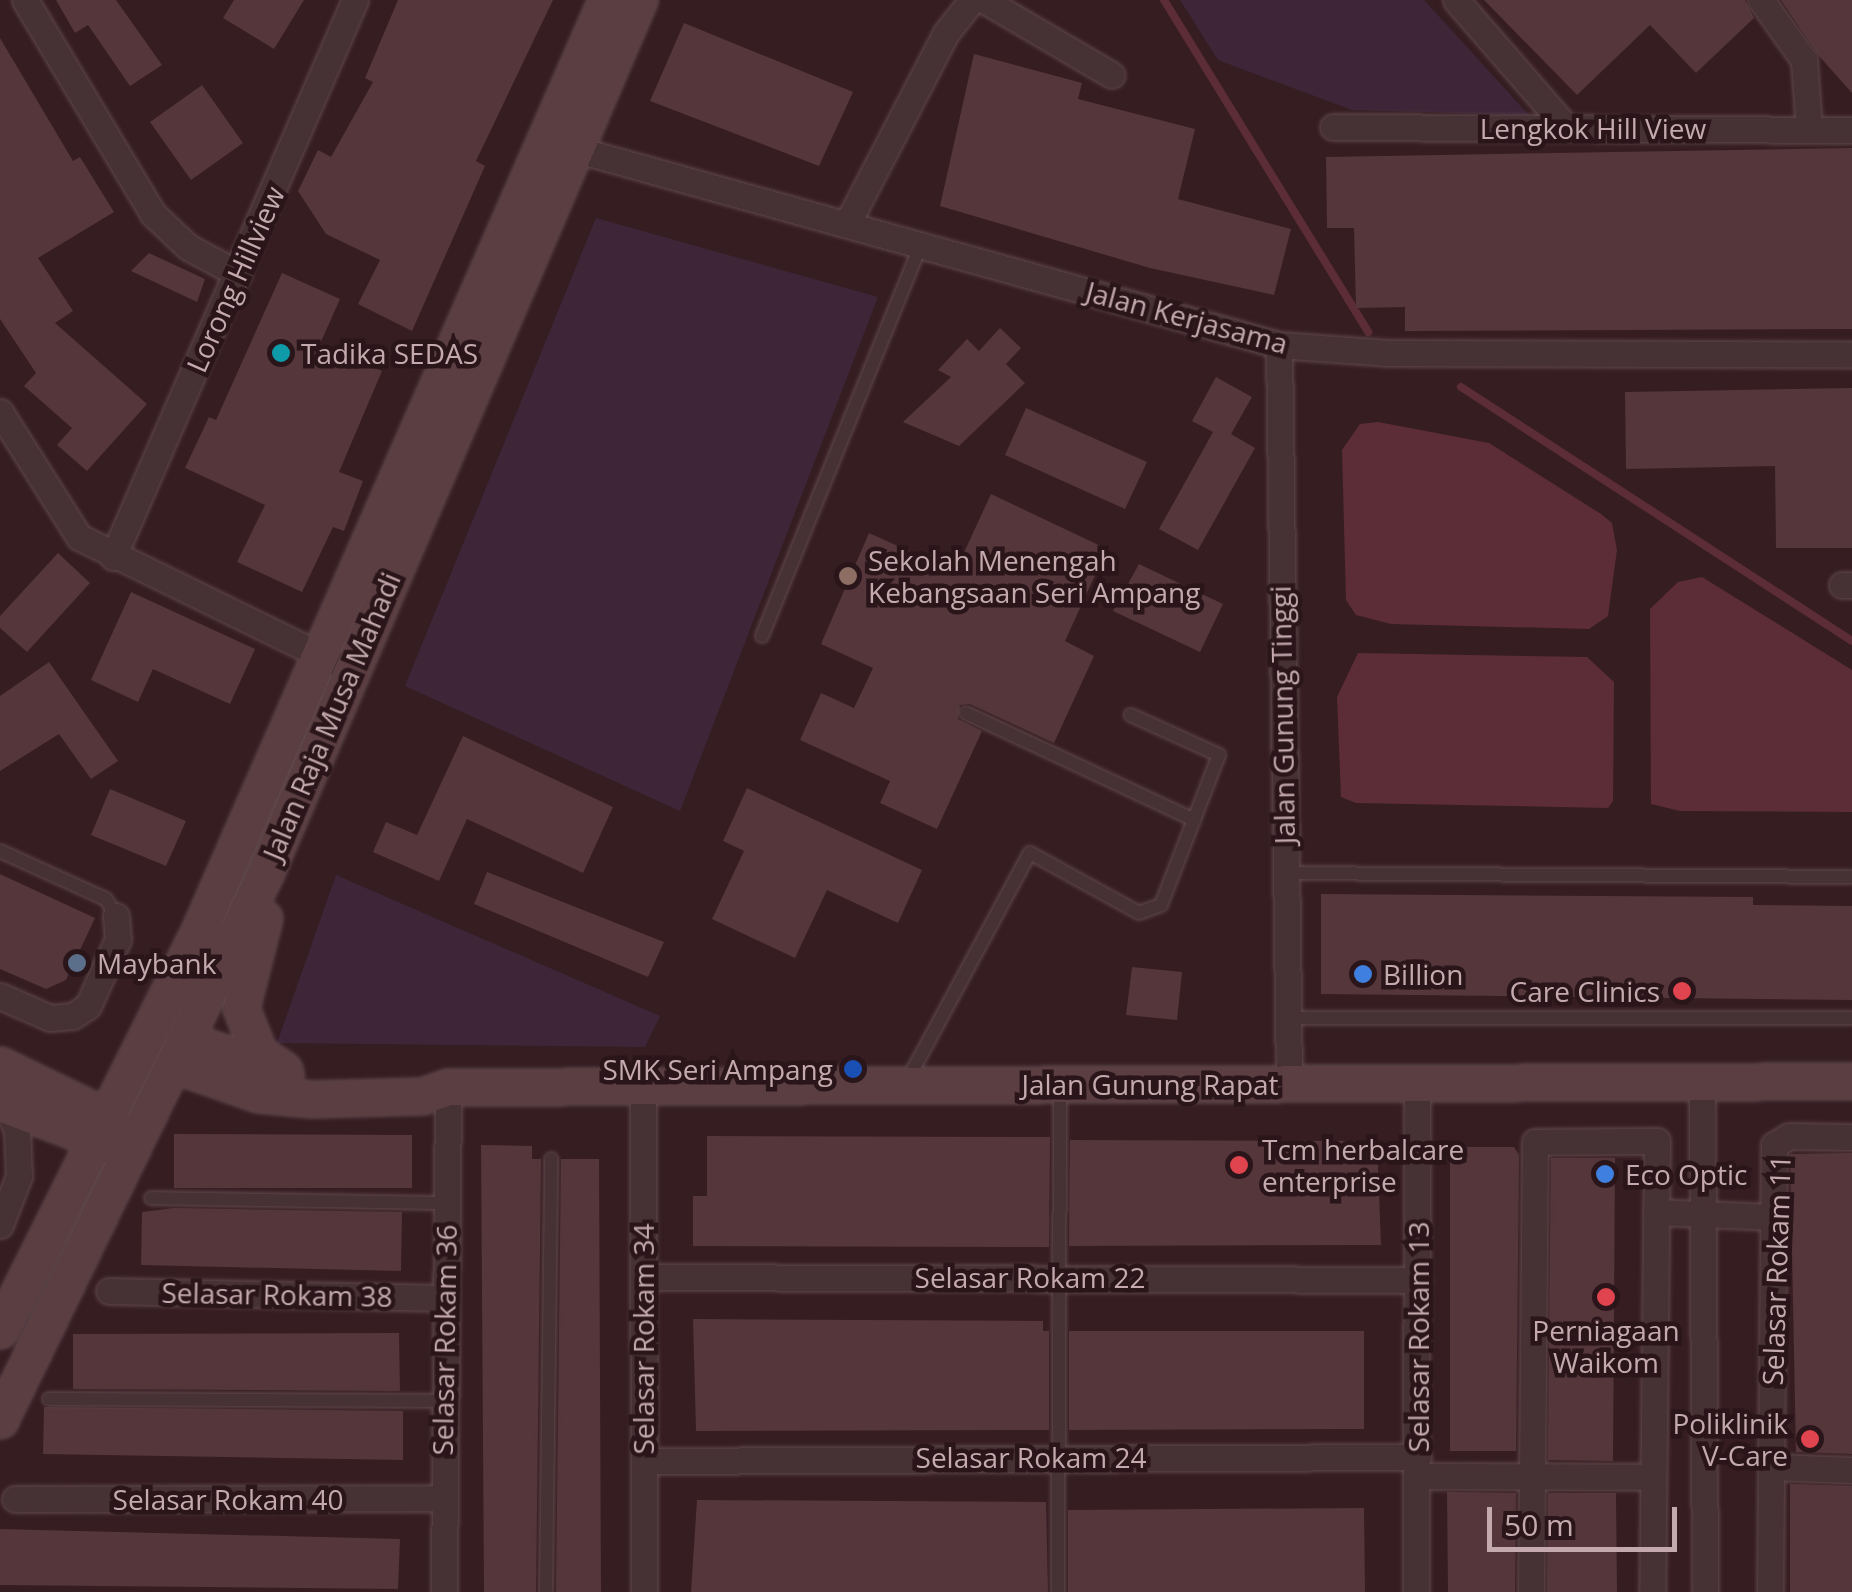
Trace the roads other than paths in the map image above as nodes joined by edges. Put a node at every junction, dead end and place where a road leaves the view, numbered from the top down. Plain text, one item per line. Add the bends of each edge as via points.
1 (25, 0) edge
2 (355, 0) edge
3 (606, 0) edge
4 (639, 0) edge
5 (972, 0) edge
6 (984, 0) edge
7 (1456, 0) edge
8 (1761, 0) edge
9 (1112, 75) dead end
10 (1565, 126) junction
11 (1333, 128) dead end
12 (1809, 130) junction
13 (1852, 130) edge
14 (557, 144) junction
15 (848, 224) junction
16 (921, 245) junction
17 (238, 274) junction
18 (1279, 345) junction
19 (1852, 355) edge
20 (0, 412) edge
21 (112, 557) junction
22 (762, 636) dead end
23 (336, 662) junction
24 (966, 713) dead end
25 (1131, 715) dead end
26 (1194, 820) junction
27 (0, 851) edge
28 (1284, 873) junction
29 (265, 874) junction
30 (1852, 877) edge
31 (116, 916) joint
32 (0, 996) edge
33 (164, 1002) junction
34 (1288, 1018) junction
35 (1852, 1018) edge
36 (177, 1050) junction
37 (0, 1066) edge
38 (299, 1076) junction
39 (1060, 1082) junction
40 (1852, 1082) edge
41 (1418, 1083) junction
42 (906, 1084) junction
43 (1289, 1084) junction
44 (1702, 1084) junction
45 (643, 1086) junction
46 (448, 1088) junction
47 (3, 1105) edge
48 (100, 1131) junction
49 (1852, 1137) edge
50 (136, 1151) junction
51 (551, 1159) dead end
52 (152, 1198) dead end
53 (445, 1204) junction
54 (1656, 1212) junction
55 (1702, 1213) junction
56 (1772, 1218) junction
57 (0, 1226) edge
58 (1058, 1276) junction
59 (643, 1277) junction
60 (1418, 1280) junction
61 (109, 1291) dead end
62 (444, 1298) junction
63 (0, 1330) edge
64 (48, 1399) dead end
65 (443, 1401) junction
66 (0, 1420) edge
67 (1060, 1456) junction
68 (644, 1461) junction
69 (1418, 1467) junction
70 (1772, 1467) junction
71 (1852, 1470) edge
72 (1528, 1477) junction
73 (1652, 1477) junction
74 (442, 1498) junction
75 (15, 1499) dead end
76 (444, 1592) edge
77 (546, 1592) edge
78 (644, 1592) edge
79 (1058, 1592) edge
80 (1416, 1592) edge
81 (1531, 1592) edge
82 (1652, 1592) edge
83 (1705, 1592) edge
84 (1770, 1592) edge

1 - 17 street via 153,214 188,247
2 - 17 street, Lorong Hillview
3 - 14 main road, Jalan Raja Musa Mahadi
4 - 14 main road, Jalan Raja Musa Mahadi
5 - 15 street via 946,33
6 - 9 street
7 - 10 street
8 - 12 street via 1804,60
10 - 11 street, Lengkok Hill View
10 - 12 street, Lengkok Hill View
12 - 13 street, Lengkok Hill View
14 - 15 street, Jalan Kerjasama
14 - 23 main road, Jalan Raja Musa Mahadi
15 - 16 street, Jalan Kerjasama
16 - 18 street, Jalan Kerjasama
16 - 22 lane
17 - 21 street, Lorong Hillview
18 - 19 street, Jalan Kerjasama via 1389,352
18 - 28 street, Jalan Gunung Tinggi
20 - 21 street via 66,522
21 - 23 street
23 - 29 main road, Jalan Raja Musa Mahadi
23 - 33 main road, Jalan Raja Musa Mahadi
24 - 26 lane
25 - 26 lane via 1219,755
26 - 42 lane via 1161,906 1150,912 1140,913 1030,852
27 - 31 lane via 106,898
28 - 30 lane
28 - 34 street, Jalan Gunung Tinggi
29 - 36 main road, Jalan Raja Musa Mahadi
29 - 38 main road via 271,895 241,1008 258,1054
31 - 32 street via 118,939 88,1006 73,1016 50,1018
33 - 36 main road
33 - 48 main road, Jalan Raja Musa Mahadi
34 - 35 lane
34 - 43 street, Jalan Gunung Tinggi
36 - 38 main road, Jalan Gunung Rapat
36 - 46 main road, Jalan Gunung Rapat via 258,1094 422,1096
36 - 48 main road
36 - 50 main road, Jalan Raja Musa Mahadi
37 - 48 main road
38 - 46 main road, Jalan Gunung Rapat via 422,1075
39 - 42 main road, Jalan Gunung Rapat
39 - 43 main road, Jalan Gunung Rapat
39 - 58 lane
40 - 44 main road, Jalan Gunung Rapat
41 - 43 main road, Jalan Gunung Rapat
41 - 44 main road, Jalan Gunung Rapat
41 - 60 street, Selasar Rokam 13
42 - 45 main road, Jalan Gunung Rapat
44 - 55 street
45 - 46 main road, Jalan Gunung Rapat
45 - 59 street, Selasar Rokam 34
46 - 53 street, Selasar Rokam 36
47 - 48 main road
47 - 57 street via 17,1130 19,1176
48 - 50 main road
48 - 63 main road, Jalan Raja Musa Mahadi
49 - 56 street, Selasar Rokam 11 via 1789,1136 1774,1146
50 - 66 main road, Jalan Raja Musa Mahadi
51 - 77 lane
52 - 53 lane
53 - 62 street, Selasar Rokam 36
54 - 55 street
54 - 72 street via 1657,1142 1535,1142
54 - 73 street
55 - 56 street
55 - 83 street
56 - 70 street, Selasar Rokam 11
58 - 59 street, Selasar Rokam 22
58 - 60 street, Selasar Rokam 22
58 - 67 lane
59 - 68 street, Selasar Rokam 34
60 - 69 street, Selasar Rokam 13
61 - 62 street, Selasar Rokam 38
62 - 65 street, Selasar Rokam 36
64 - 65 lane
65 - 74 street, Selasar Rokam 36
67 - 68 street, Selasar Rokam 24
67 - 69 street, Selasar Rokam 24
67 - 79 lane
68 - 78 street, Selasar Rokam 34
69 - 72 street, Selasar Rokam 24
69 - 80 street, Selasar Rokam 13
70 - 71 street
70 - 84 street, Selasar Rokam 11
72 - 73 street, Selasar Rokam 24
72 - 81 street
73 - 82 street
74 - 75 street, Selasar Rokam 40
74 - 76 street, Selasar Rokam 36

